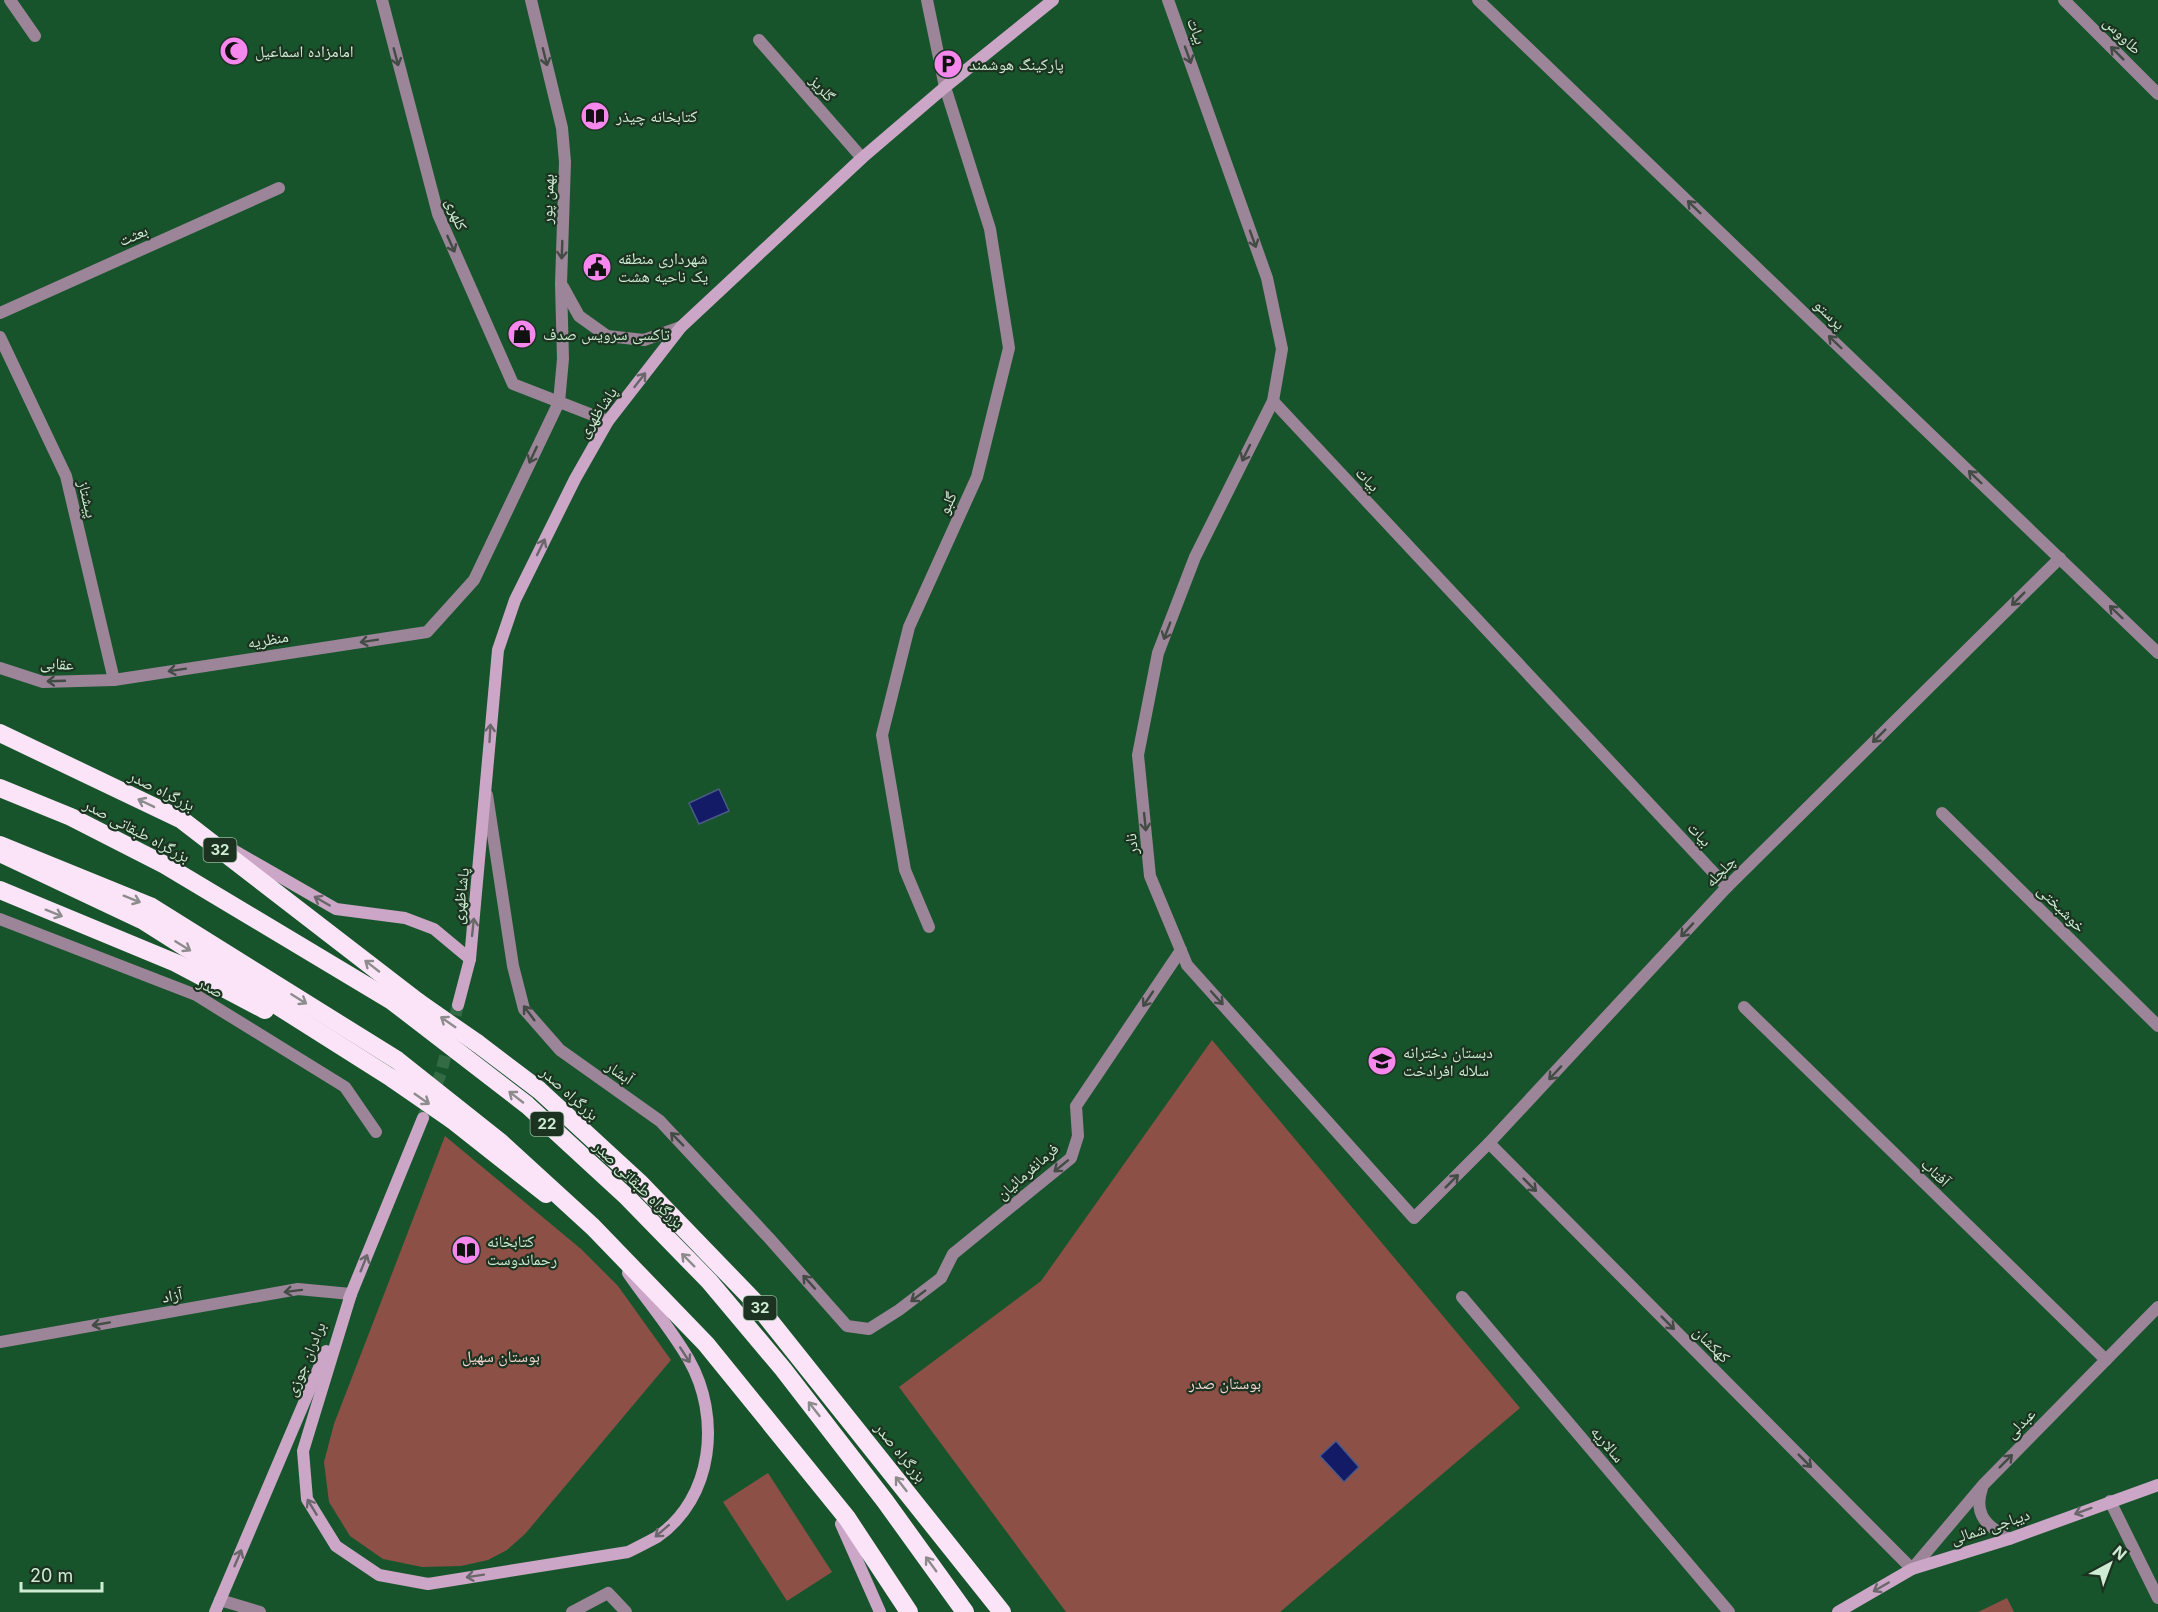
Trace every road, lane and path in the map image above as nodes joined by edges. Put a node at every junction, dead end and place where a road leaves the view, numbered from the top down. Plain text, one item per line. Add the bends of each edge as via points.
1 (10, 0) edge
2 (382, 0) edge
3 (531, 0) edge
4 (927, 0) edge
5 (1053, 0) edge
6 (1168, 0) edge
7 (1478, 0) edge
8 (2064, 0) edge
9 (35, 36) dead end
10 (759, 40) dead end
11 (945, 87) junction
12 (2158, 94) edge
13 (862, 158) junction
14 (279, 188) dead end
15 (561, 284) junction
16 (0, 313) edge
17 (681, 327) junction
18 (0, 337) edge
19 (1273, 401) junction
20 (558, 402) junction
21 (608, 421) junction
22 (2060, 558) junction
23 (427, 632) joint
24 (2158, 653) edge
25 (0, 668) edge
26 (114, 680) junction
27 (0, 733) edge
28 (0, 788) edge
29 (486, 790) junction
30 (1942, 813) dead end
31 (182, 820) junction
32 (0, 845) edge
33 (0, 854) edge
34 (1727, 886) junction
35 (0, 890) edge
36 (0, 919) edge
37 (929, 927) dead end
38 (1181, 950) junction
39 (470, 959) junction
40 (458, 1005) tunnel mouth
41 (1744, 1007) dead end
42 (2158, 1026) edge
43 (393, 1079) junction
44 (423, 1118) tunnel mouth
45 (376, 1132) dead end
46 (1489, 1143) junction
47 (1414, 1218) joint
48 (628, 1272) junction
49 (351, 1294) junction
50 (1462, 1297) dead end
51 (2158, 1307) edge
52 (847, 1326) joint
53 (0, 1342) edge
54 (2106, 1360) junction
55 (1984, 1484) junction
56 (2158, 1485) edge
57 (2110, 1502) junction
58 (841, 1524) junction
59 (2009, 1539) junction
60 (1912, 1569) junction
61 (2158, 1598) edge
62 (220, 1600) junction
63 (215, 1612) edge
64 (260, 1612) edge
65 (572, 1612) edge
66 (626, 1612) edge
67 (880, 1612) edge
68 (899, 1612) edge
69 (909, 1612) edge
70 (965, 1612) edge
71 (1002, 1612) edge
72 (1729, 1612) edge
73 (1838, 1612) edge

1 - 9 street
2 -> 20 street, کلهری via 438,214 513,384
3 -> 15 street, بهمن پور via 562,128 565,162
4 - 11 street, گلبو
5 - 11 main road, پاشاظهری
6 -> 19 street, بیات via 1267,278 1282,349
22 -> 7 street, پرستو
12 -> 8 street, طاووس
10 - 13 street, گلریز
11 - 13 main road, پاشاظهری
11 - 37 street, گلبو via 990,229 1009,348 976,477 909,627 882,735 905,870
13 - 17 main road, پاشاظهری
14 - 16 street, بعثت
15 - 17 street via 579,316 607,336 644,340
15 - 20 street, بهمن پور via 563,359
21 -> 17 main road, پاشاظهری
18 - 26 street, پیشتاز via 66,476
19 - 34 street, بیات
19 -> 38 street, نادر via 1195,557 1158,653 1138,755 1150,876
20 - 21 street, کلهری
20 -> 23 street, بهمن پور via 474,580
29 -> 21 main road, پاشاظهری via 498,650 515,600
24 -> 22 street, پرستو
22 -> 34 street, چلچله
23 -> 26 street, منظریه
26 -> 25 street, عقابی via 43,682
31 -> 27 highway, بزرگراه صدر / 32
70 -> 28 highway, بزرگراه طبقاتی صدر / 22, bridge via 783,1369 709,1281 627,1197 527,1105 392,1001 165,865 70,817
39 -> 29 main road, پاشاظهری
52 -> 29 street, آبشار via 660,1121 560,1050 524,1009 513,966
30 - 42 street, خوشبختی
39 -> 31 main road via 434,929 405,918 336,909
71 -> 31 highway, بزرگراه صدر / 32, bridge via 754,1301 639,1182 539,1090
32 -> 69 highway, bridge via 150,906 397,1060 499,1141 593,1227 706,1344 847,1518
33 -> 43 highway via 142,920
34 -> 46 street, چلچله
35 -> 43 highway via 176,963
36 - 45 street, صدر via 196,995 345,1087
38 -> 47 street, نادر via 1187,965
38 -> 52 street, فرمانفرمائیان via 1076,1106 1078,1136 1071,1158 953,1254 941,1278 899,1310 869,1329
39 - 40 main road, پاشاظهری
41 - 54 street, آفتاب
43 -> 48 highway, bridge via 451,1119 558,1204
49 -> 44 main road, برادران جوزی
47 -> 46 street, چلچله
46 -> 60 street, کهکشان
48 -> 49 main road via 689,1360 708,1417 709,1441 702,1475 680,1515 658,1536 628,1552 428,1584 379,1575 336,1546 307,1499 303,1451
48 - 58 highway via 703,1353
49 -> 53 street, آزاد via 298,1289
62 -> 49 main road, برادران جوزی
50 - 72 street, سالاریه
51 - 54 street, عبدلی
55 -> 54 street, عبدلی
55 - 59 street via 1978,1500 1982,1518
55 - 60 street, عبدلی
56 - 57 main road, دیباجی شمالی
57 -> 59 main road, دیباجی شمالی
57 - 61 street
58 - 67 main road
58 - 68 highway
59 - 60 main road, دیباجی شمالی
60 -> 73 main road, دیباجی شمالی
62 - 63 main road, برادران جوزی
62 - 64 street
65 - 66 street via 608,1593

